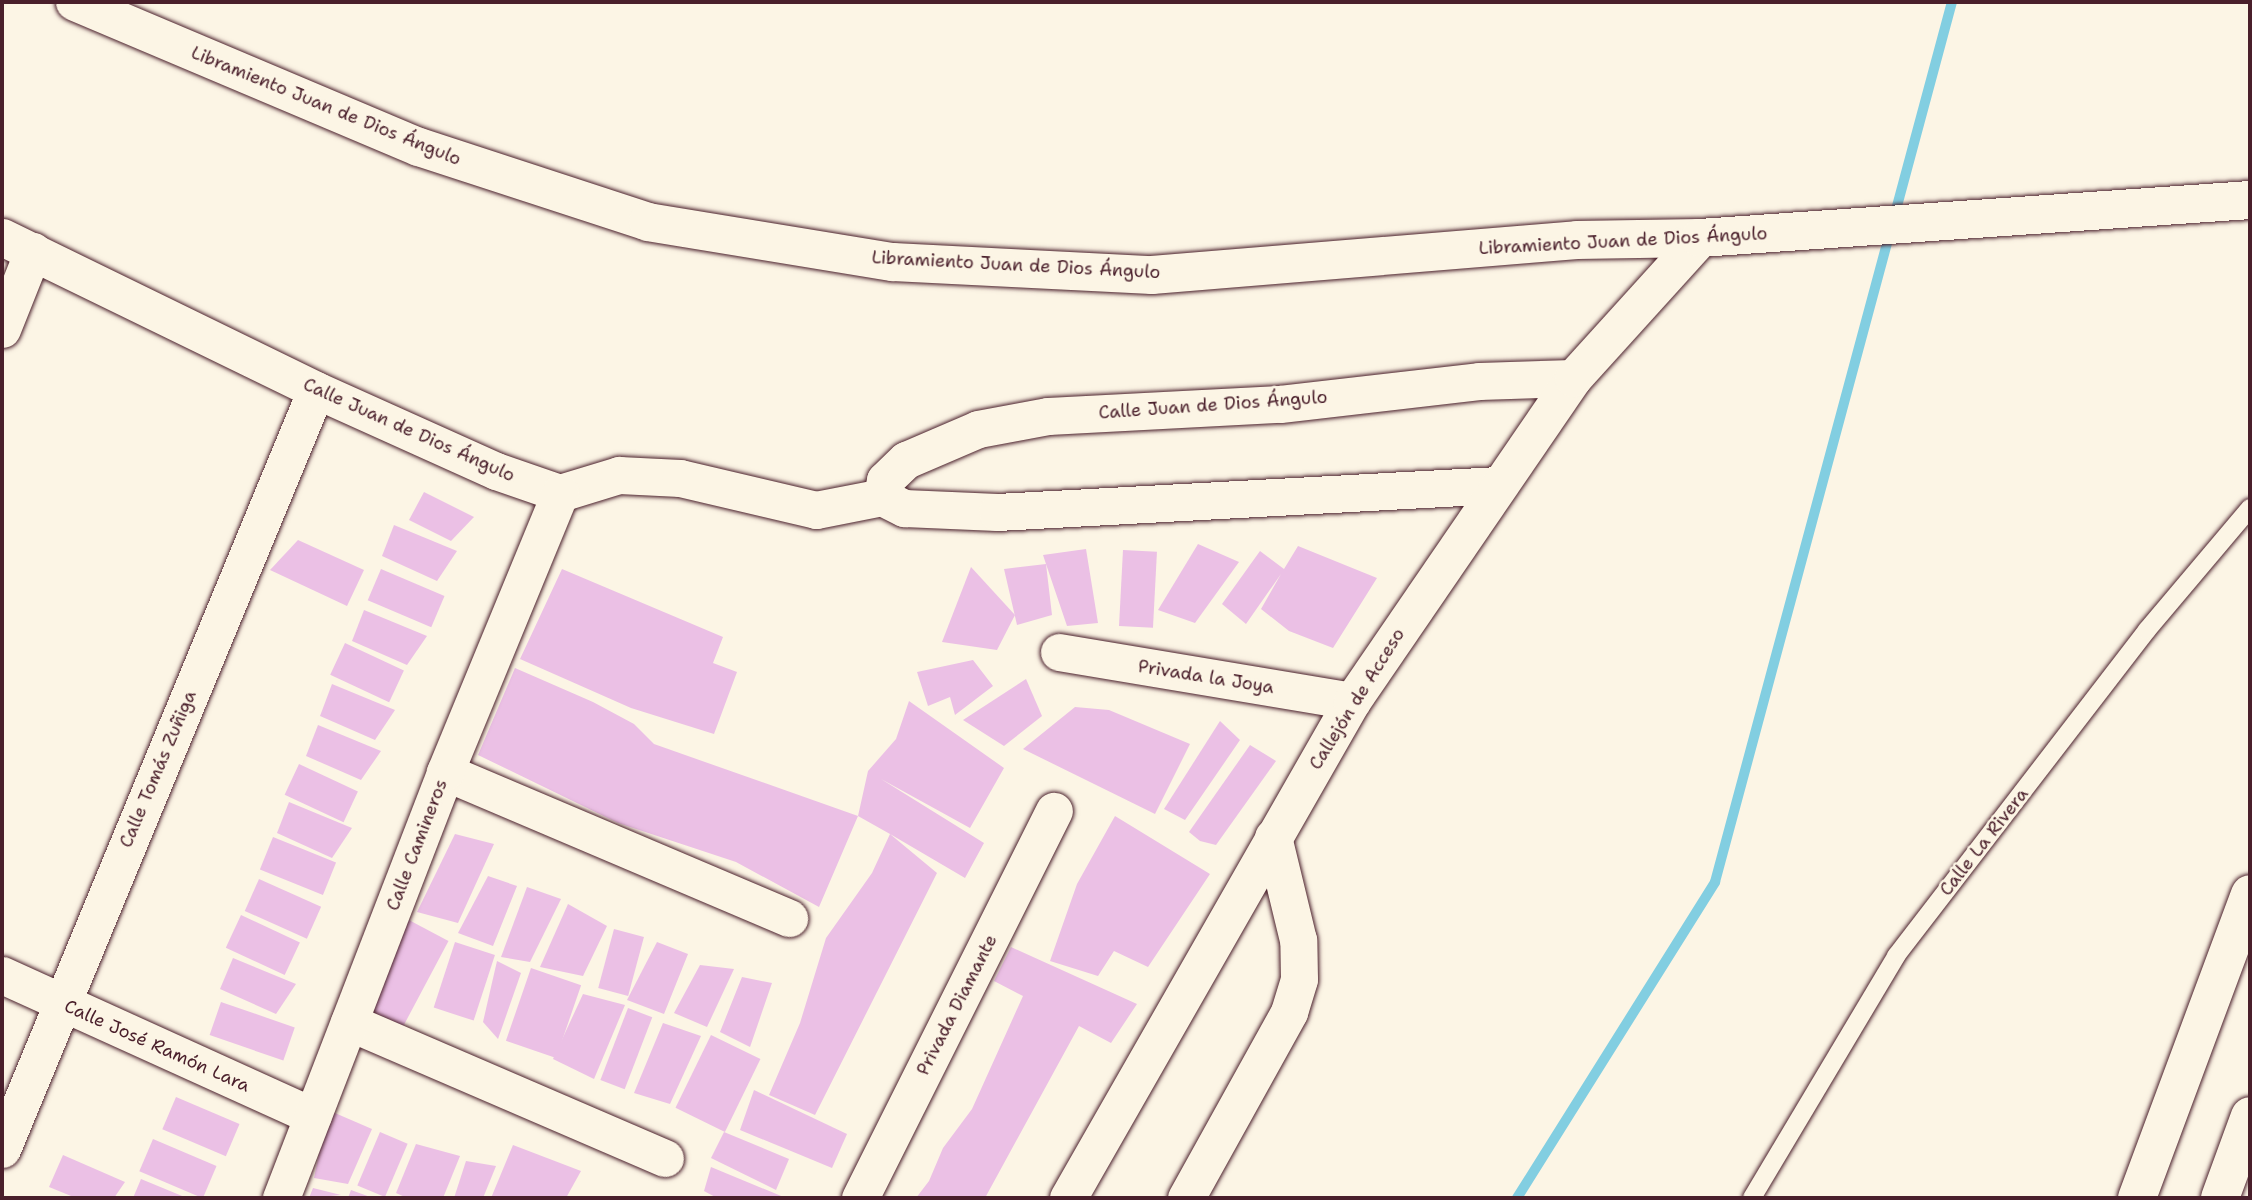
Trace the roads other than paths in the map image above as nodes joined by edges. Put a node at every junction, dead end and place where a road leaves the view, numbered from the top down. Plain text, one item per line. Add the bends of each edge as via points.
1 (75, 2) edge
2 (2250, 200) edge
3 (1700, 238) junction
4 (18, 244) edge
5 (2, 329) edge
6 (1573, 378) junction
7 (316, 390) junction
8 (1498, 485) junction
9 (560, 493) junction
10 (882, 497) junction
11 (2250, 508) edge
12 (1059, 652) dead end
13 (1352, 701) junction
14 (445, 772) junction
15 (1054, 811) dead end
16 (1273, 837) junction
17 (2250, 894) edge
18 (789, 918) dead end
19 (2, 975) edge
20 (60, 1002) junction
21 (349, 1022) junction
22 (313, 1116) junction
23 (2250, 1116) edge
24 (2, 1149) edge
25 (665, 1158) dead end
26 (281, 1198) edge
27 (860, 1198) edge
28 (1068, 1198) edge
29 (1186, 1198) edge
30 (1752, 1198) edge
31 (2137, 1198) edge
32 (2220, 1198) edge

1 - 3 main road, Libramiento Juan de Dios Ángulo via 419,147 648,222 893,262 1152,275 1577,240
2 - 3 main road, Libramiento Juan de Dios Ángulo
3 - 6 street, Callejón de Acceso
4 - 5 street
4 - 7 street, Calle Juan de Dios Ángulo
6 - 8 street, Callejón de Acceso
6 - 10 street, Calle Juan de Dios Ángulo via 1479,381 1280,404 1048,416 978,429 906,460 884,480
7 - 9 street, Calle Juan de Dios Ángulo via 496,471
7 - 20 street, Calle Tomás Zuñiga
8 - 10 street via 997,512 904,508
8 - 13 street, Callejón de Acceso
9 - 10 street via 619,475 680,478 816,510
9 - 14 street, Calle Camineros
11 - 30 lane, Calle La Rivera via 2147,630 1896,957
12 - 13 street, Privada la Joya
13 - 16 street, Callejón de Acceso
14 - 18 street
14 - 21 street, Calle Camineros
15 - 27 street, Privada Diamante
16 - 28 street, Callejón de Acceso
16 - 29 street via 1298,940 1299,979 1289,1012
17 - 31 main road
19 - 20 street, Calle José Ramón Lara
20 - 22 street, Calle José Ramón Lara
20 - 24 street, Calle Tomás Zuñiga
21 - 22 street, Calle Camineros
21 - 25 street
22 - 26 street, Calle Camineros
23 - 32 main road

